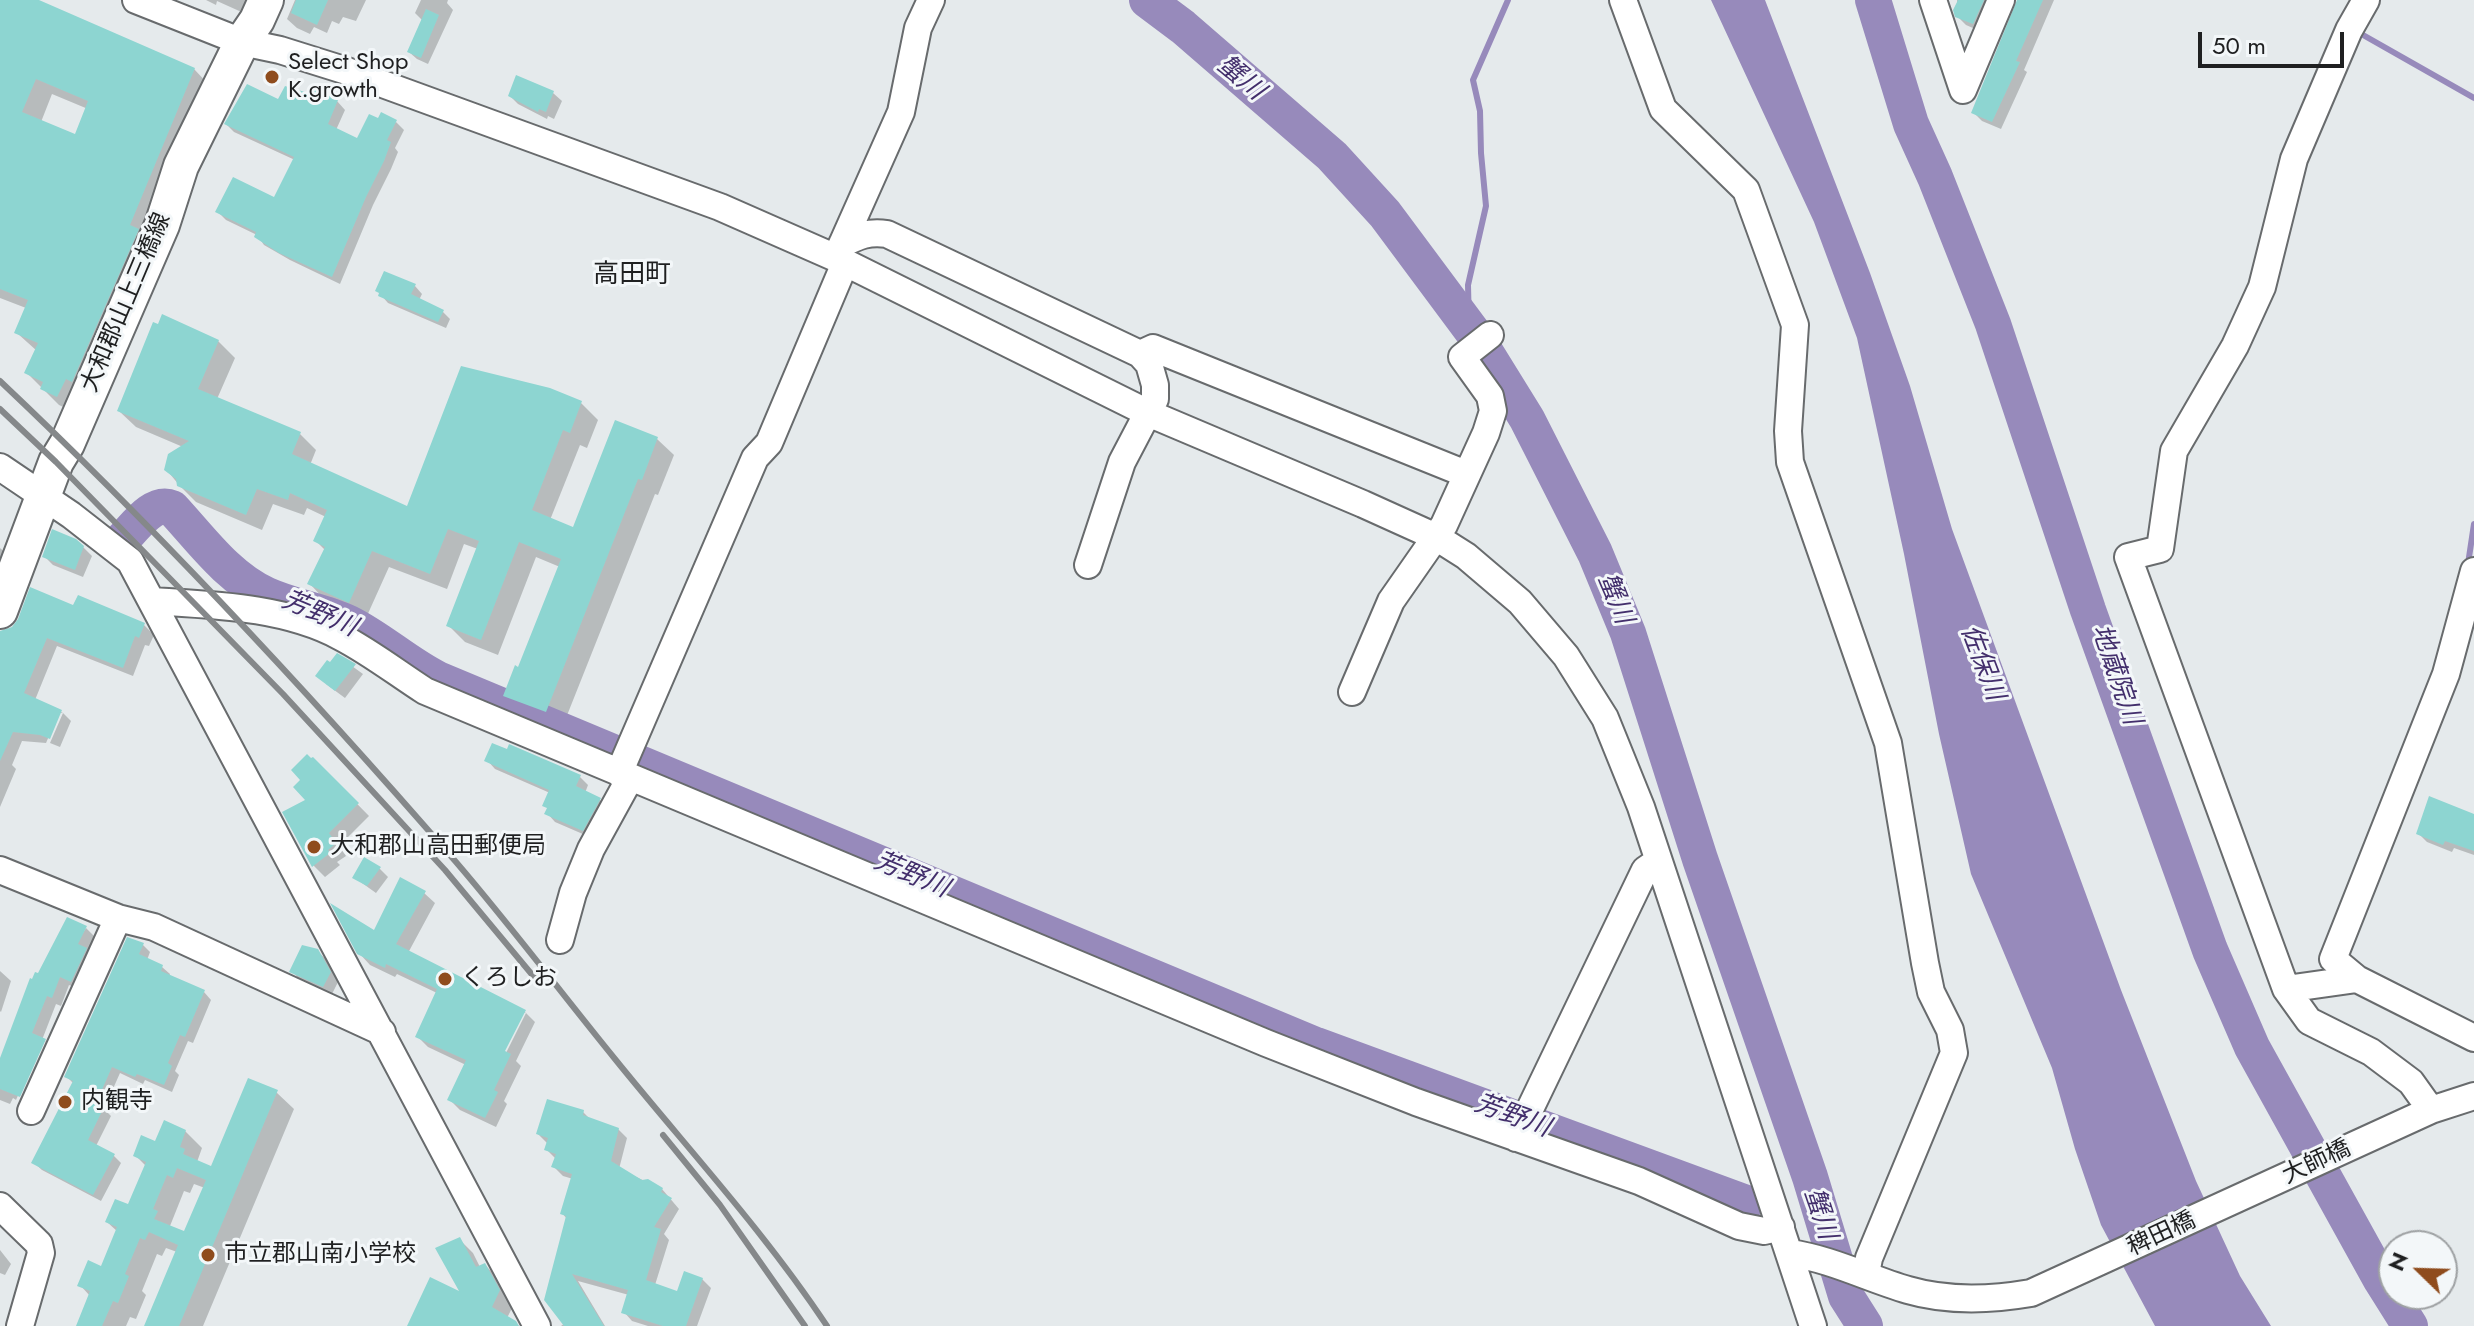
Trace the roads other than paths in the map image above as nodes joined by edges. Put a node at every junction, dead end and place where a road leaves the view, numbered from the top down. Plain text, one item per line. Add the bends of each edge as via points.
1 (136, 0) edge
2 (266, 0) edge
3 (931, 0) edge
4 (1623, 0) edge
5 (1933, 0) edge
6 (2001, 0) edge
7 (2366, 0) edge
8 (242, 42) junction
9 (841, 255) junction
10 (1490, 335) dead end
11 (1140, 354) junction
12 (1148, 413) junction
13 (0, 467) edge
14 (1466, 474) junction
15 (42, 495) junction
16 (1436, 537) junction
17 (1088, 565) dead end
18 (2474, 571) edge
19 (153, 601) junction
20 (0, 611) edge
21 (1352, 692) dead end
22 (625, 776) junction
23 (1658, 861) junction
24 (0, 870) edge
25 (118, 918) junction
26 (560, 940) dead end
27 (2357, 979) junction
28 (2286, 989) junction
29 (382, 1032) junction
30 (2474, 1038) edge
31 (2474, 1096) edge
32 (2438, 1107) junction
33 (31, 1111) dead end
34 (1516, 1138) junction
35 (2235, 1201) joint
36 (0, 1206) edge
37 (1781, 1227) junction
38 (1789, 1253) junction
39 (1864, 1273) junction
40 (20, 1326) edge
41 (537, 1326) edge
42 (1813, 1326) edge

1 - 8 street
2 - 8 main road, 大和郡山上三橋線
3 - 9 street via 918,28 901,112
4 - 39 street via 1663,109 1746,190 1795,325 1790,462 1888,743 1931,992 1950,1030 1954,1053
5 - 6 street via 1963,90
7 - 28 street via 2294,159 2262,287 2235,346 2174,451 2160,549 2128,557
8 - 9 street via 362,76
8 - 15 main road, 大和郡山上三橋線 via 181,166 162,225
9 - 11 street via 861,234 887,234
9 - 12 street
9 - 22 street via 769,443 755,458 631,748
10 - 14 street via 1462,357 1490,396 1493,411
11 - 12 street via 1155,385
11 - 14 street via 1153,348
12 - 16 street
12 - 17 street via 1122,462
13 - 15 street
14 - 16 street
15 - 19 street via 130,561
15 - 20 main road, 大和郡山上三橋線
16 - 21 street via 1391,601
16 - 23 street via 1520,602 1566,656 1605,718
18 - 27 street via 2446,674 2333,959
19 - 22 street via 227,606 307,623 341,636 425,691
19 - 29 street
22 - 26 street via 573,893
22 - 34 street via 1266,1043
23 - 34 street via 1645,870
23 - 37 street
24 - 25 street
25 - 29 street via 154,927
25 - 33 street
27 - 28 street
27 - 30 street
28 - 32 street via 2309,1021 2371,1052
29 - 41 street
31 - 32 street, 大師橋
32 - 35 street, 大師橋
34 - 37 street via 1639,1181 1739,1226 1764,1231
35 - 39 street, 稗田橋 via 2031,1293 1990,1300 1952,1298 1908,1290
36 - 40 street via 39,1244 41,1253
37 - 38 street
38 - 39 street, 稗田橋
38 - 42 street

